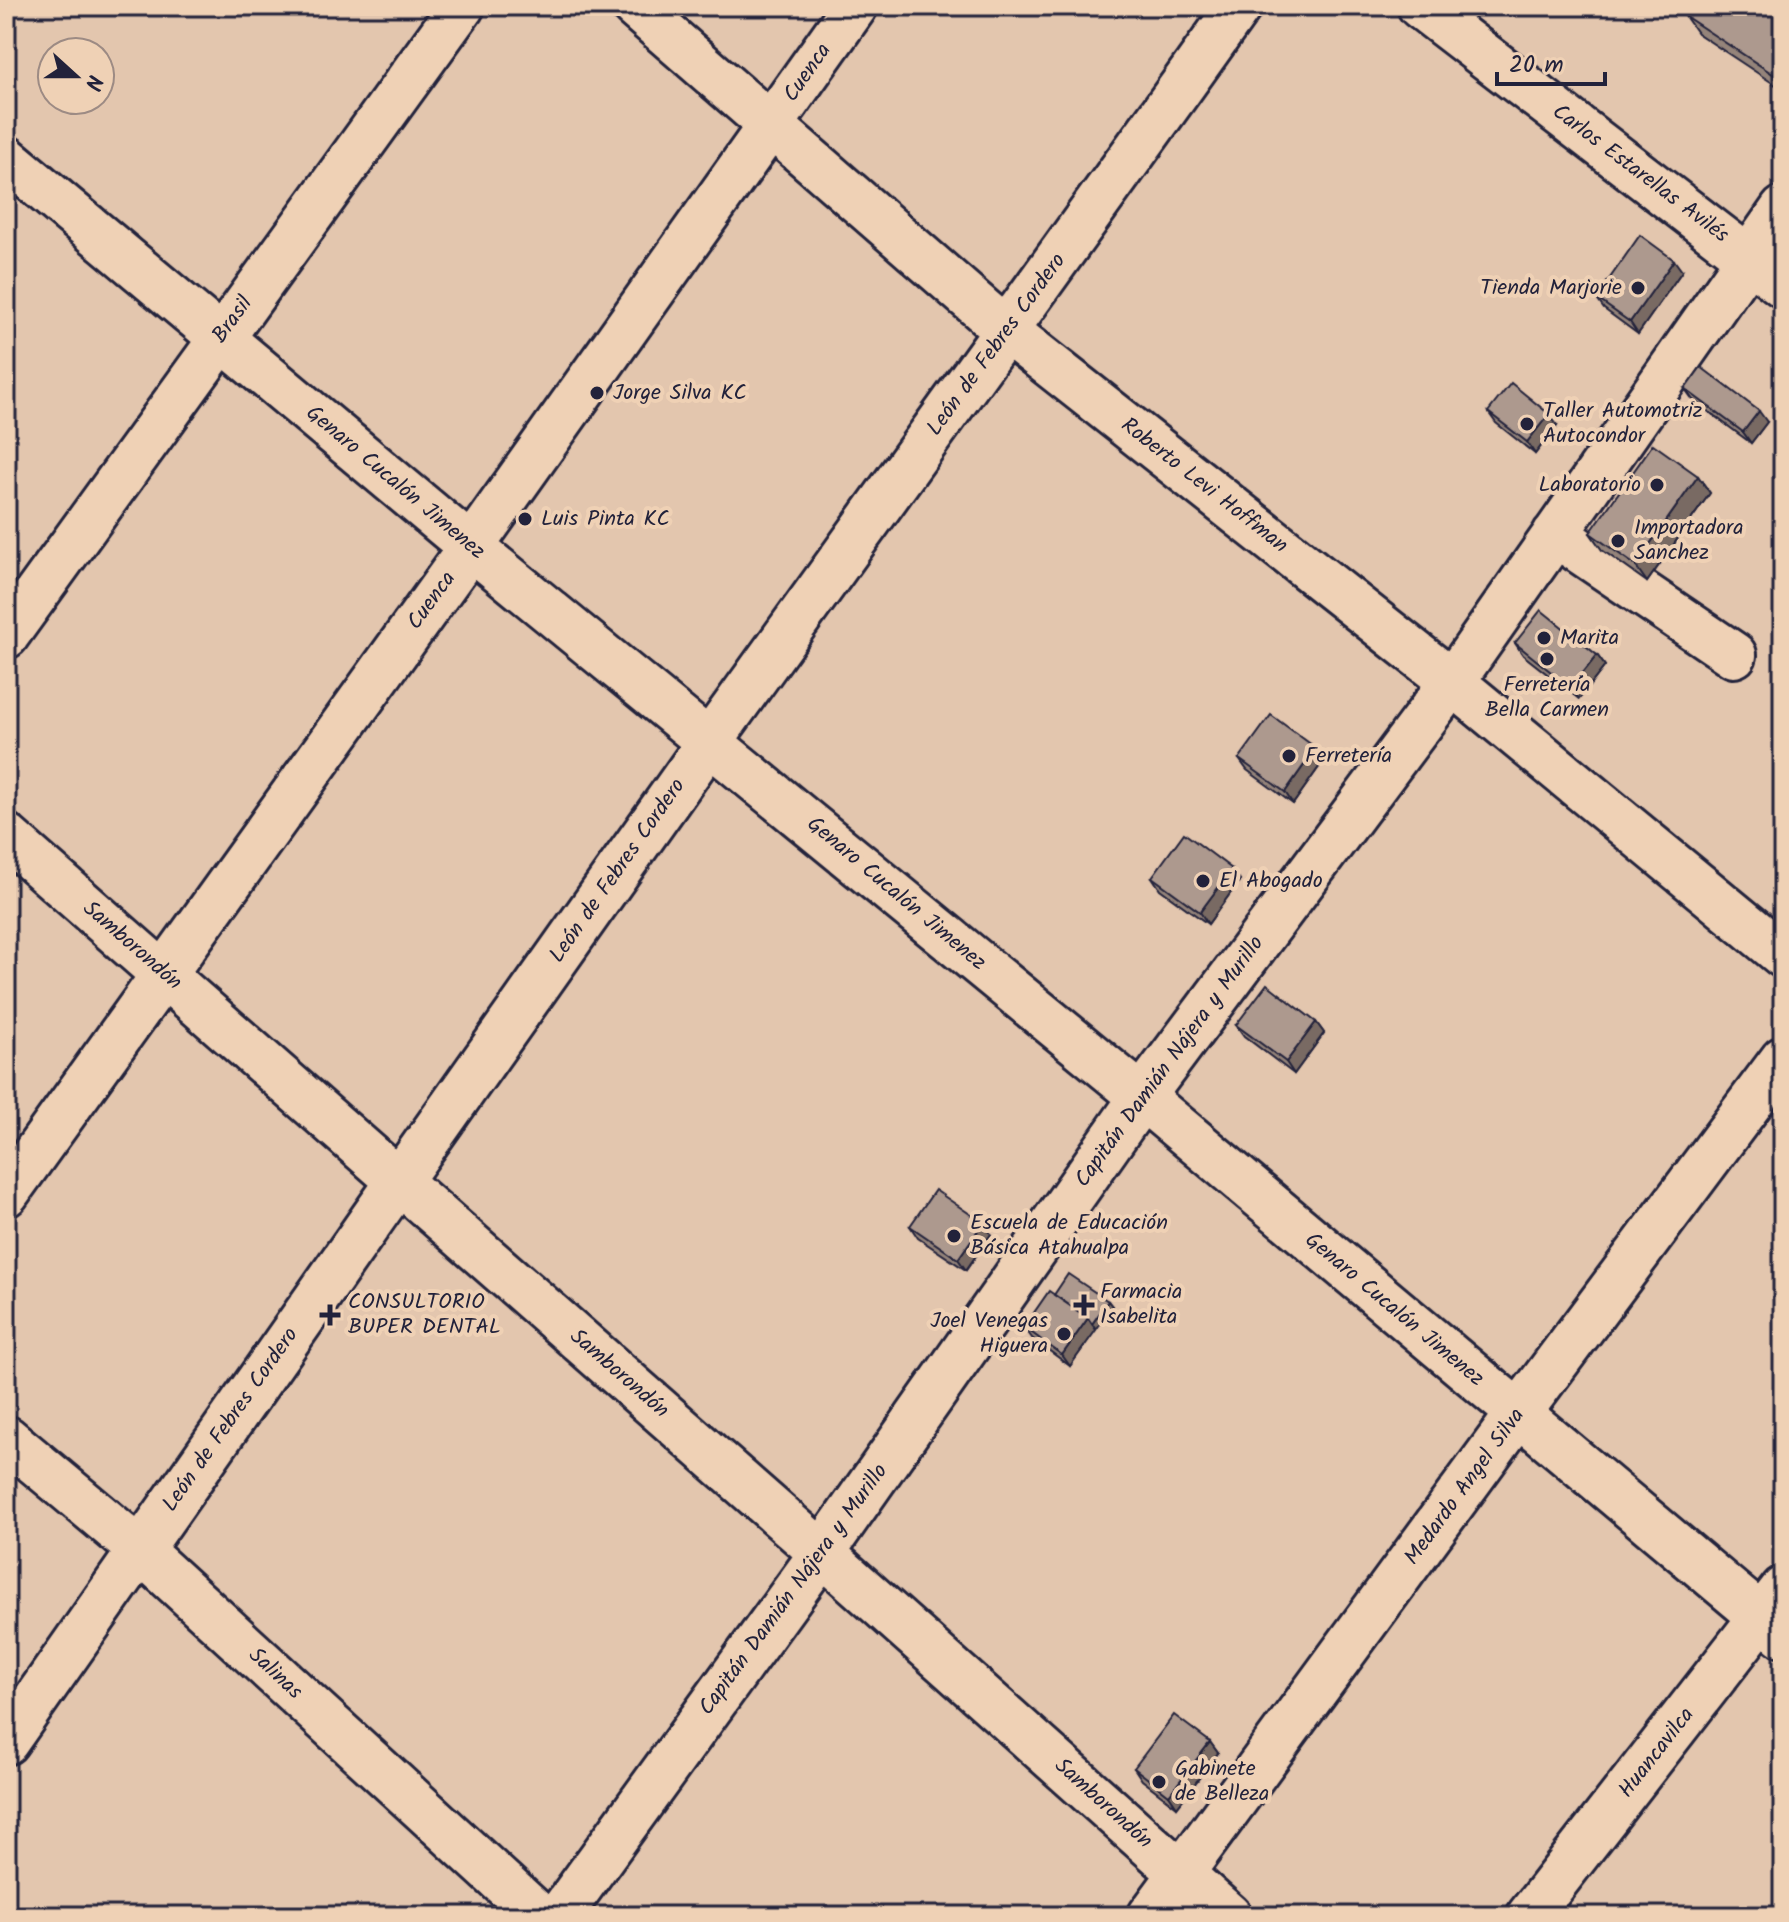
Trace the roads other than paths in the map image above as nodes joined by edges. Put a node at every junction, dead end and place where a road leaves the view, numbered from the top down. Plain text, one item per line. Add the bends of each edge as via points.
1 (462, 6) edge
2 (634, 6) edge
3 (855, 6) edge
4 (1239, 6) edge
5 (1420, 6) edge
6 (770, 127) junction
7 (6, 158) edge
8 (1783, 209) edge
9 (1749, 258) junction
10 (1783, 285) edge
11 (1007, 331) junction
12 (221, 337) junction
13 (1555, 534) junction
14 (471, 547) junction
15 (6, 636) edge
16 (1734, 655) dead end
17 (1452, 682) junction
18 (711, 741) junction
19 (6, 836) edge
20 (1783, 955) edge
21 (164, 975) junction
22 (1783, 1059) edge
23 (1142, 1097) junction
24 (398, 1181) junction
25 (6, 1194) edge
26 (1518, 1414) junction
27 (6, 1438) edge
28 (140, 1550) junction
29 (822, 1553) junction
30 (1776, 1614) edge
31 (6, 1742) edge
32 (1182, 1875) junction
33 (539, 1916) edge
34 (559, 1916) edge
35 (1150, 1916) edge
36 (1229, 1916) edge
37 (1529, 1916) edge

1 - 12 street, Brasil
2 - 6 street, Roberto Levi Hoffman
3 - 6 street, Cuenca
4 - 11 street, León de Febres Cordero
5 - 9 street, Carlos Estarellas Avilés
6 - 11 street, Roberto Levi Hoffman
6 - 14 street, Cuenca
7 - 12 street, Genaro Cucalón Jimenez
8 - 9 street, Capitán Damián Nájera y Murillo
9 - 10 street, Carlos Estarellas Avilés
9 - 13 street, Capitán Damián Nájera y Murillo
11 - 17 street, Roberto Levi Hoffman
11 - 18 street, León de Febres Cordero
12 - 14 street, Genaro Cucalón Jimenez
12 - 15 street, Brasil
13 - 16 street
13 - 17 street, Capitán Damián Nájera y Murillo
14 - 18 street, Genaro Cucalón Jimenez
14 - 21 street, Cuenca
17 - 20 street, Roberto Levi Hoffman
17 - 23 street, Capitán Damián Nájera y Murillo
18 - 23 street, Genaro Cucalón Jimenez
18 - 24 street, León de Febres Cordero
19 - 21 street, Samborondón
21 - 24 street, Samborondón
21 - 25 street, Cuenca
22 - 26 street, Medardo Angel Silva
23 - 26 street, Genaro Cucalón Jimenez
23 - 29 street, Capitán Damián Nájera y Murillo
24 - 28 street, León de Febres Cordero
24 - 29 street, Samborondón
26 - 30 street, Genaro Cucalón Jimenez
26 - 32 street, Medardo Angel Silva
27 - 28 street, Salinas
28 - 31 street, León de Febres Cordero
28 - 33 street, Salinas
29 - 32 street, Samborondón
29 - 34 street, Capitán Damián Nájera y Murillo
30 - 37 street, Huancavilca
32 - 35 street, Medardo Angel Silva
32 - 36 street, Samborondón

